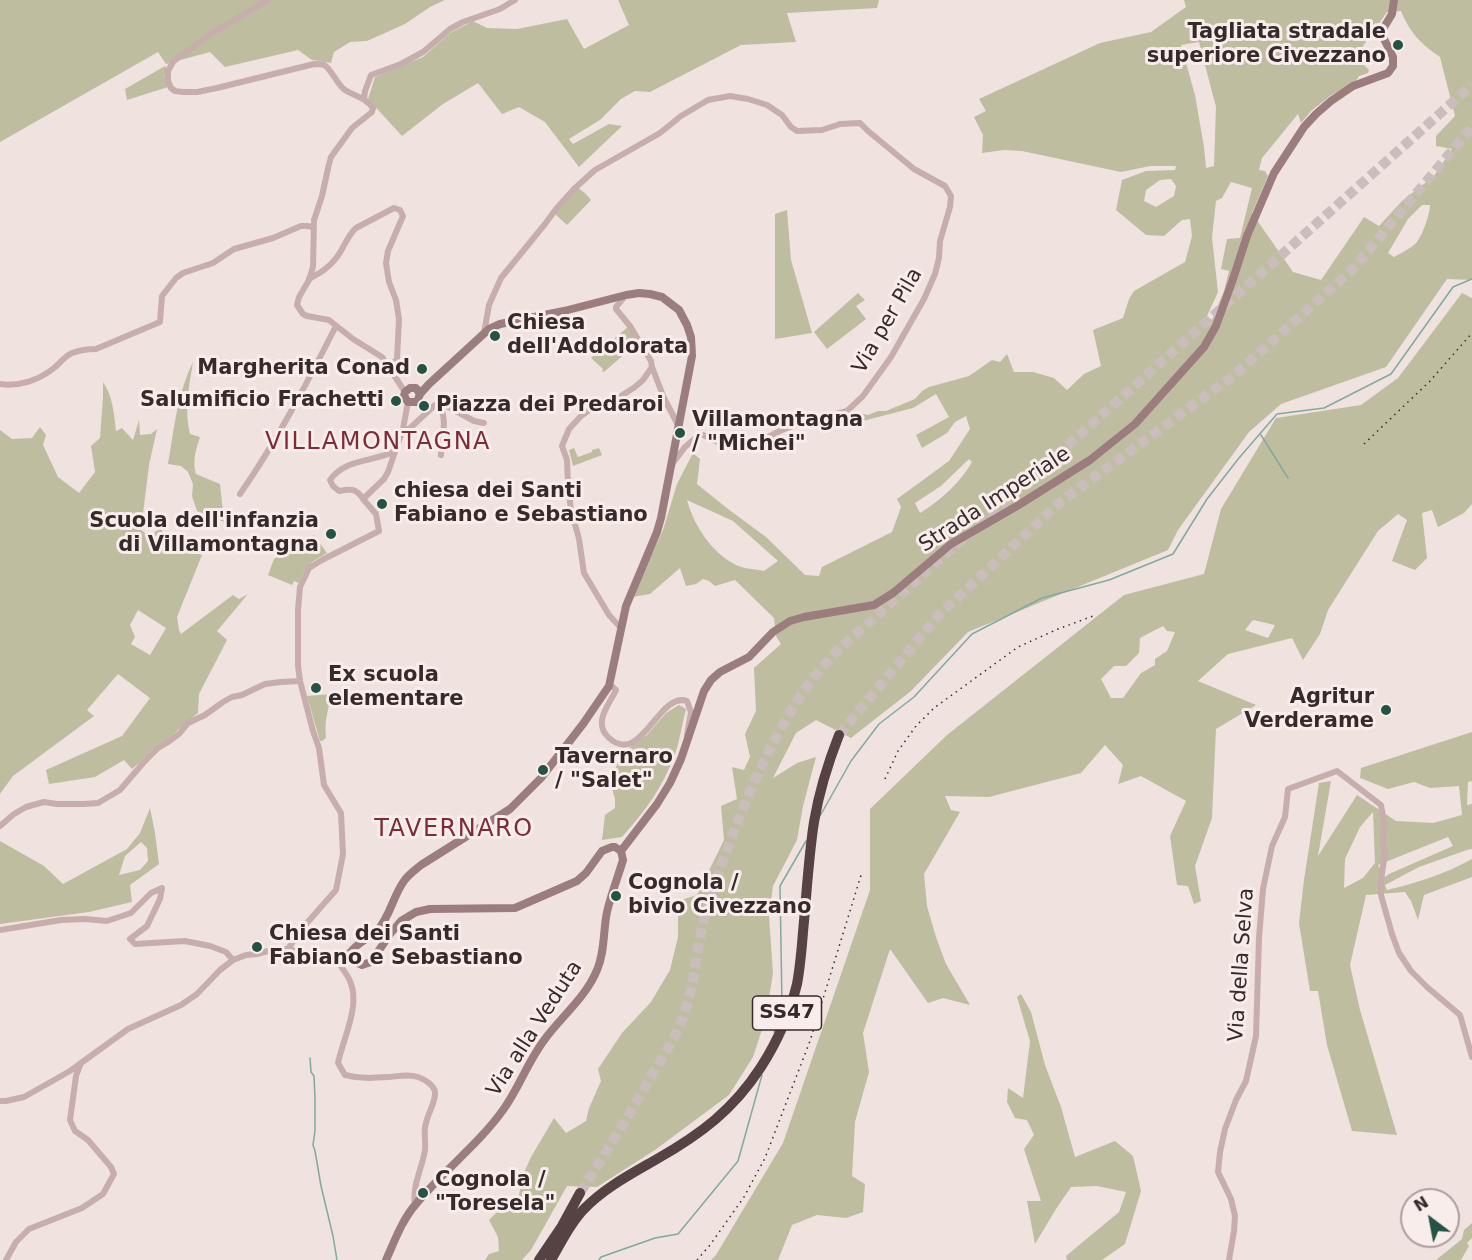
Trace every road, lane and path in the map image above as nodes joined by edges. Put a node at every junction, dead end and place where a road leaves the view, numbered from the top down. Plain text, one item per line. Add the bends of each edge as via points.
1 (268, 0) edge
2 (515, 0) edge
3 (1394, 0) edge
4 (364, 99) junction
5 (314, 227) junction
6 (309, 280) junction
7 (626, 295) junction
8 (336, 326) junction
9 (484, 333) junction
10 (390, 367) junction
11 (652, 368) junction
12 (0, 384) edge
13 (405, 392) junction
14 (420, 394) junction
15 (408, 402) junction
16 (439, 404) junction
17 (484, 423) dead end
18 (679, 426) junction
19 (403, 429) junction
20 (396, 450) junction
21 (441, 455) dead end
22 (672, 465) junction
23 (240, 494) dead end
24 (363, 498) junction
25 (621, 628) junction
26 (300, 681) junction
27 (609, 686) junction
28 (839, 735) tunnel mouth
29 (686, 743) junction
30 (0, 826) edge
31 (621, 851) junction
32 (0, 930) edge
33 (288, 949) junction
34 (351, 952) junction
35 (333, 955) junction
36 (233, 960) junction
37 (1472, 1058) edge
38 (81, 1063) junction
39 (3, 1101) edge
40 (580, 1193) tunnel mouth
41 (415, 1204) junction
42 (6, 1260) edge
43 (386, 1260) edge
44 (539, 1260) edge
45 (551, 1260) edge
46 (1229, 1260) edge

1 - 4 street via 178,57 168,71 171,88 197,92 314,64 327,67 339,85
2 - 4 street via 463,22 416,56 371,75
3 - 29 street, Strada Imperiale via 1392,14 1383,29 1393,66 1388,73 1353,86 1331,101 1287,152 1247,236 1216,326 1191,364 1135,424 1090,460 951,544 893,593 874,604 804,617 773,632 749,657 711,680
4 - 5 street via 372,112 352,128 331,157
5 - 6 street via 314,262
5 - 12 street via 301,226 234,249 213,263 183,273 162,296 160,322 96,349 71,354 32,381
6 - 8 street via 297,302 298,310
6 - 10 street via 328,268 356,228 394,208 400,210 404,216 386,263 399,319 397,359
7 - 9 street via 500,324
7 - 11 street via 616,309 630,326
7 - 18 street via 662,297 679,310 687,325 692,356
8 - 10 street via 382,357
8 - 23 street via 259,467
9 - 14 street
9 - 22 street, Via per Pila via 489,305 501,278 574,189 595,170 708,100 730,96 768,105 797,131 860,123 914,169 945,186 951,196 950,207 935,274 891,357 863,396 847,411 801,423 766,438 733,444 699,435
10 - 13 street
11 - 18 street
11 - 25 street via 635,387 581,416 562,446 584,573
13 - 14 street via 413,387
13 - 15 street
14 - 15 street via 417,402
15 - 19 street
16 - 17 street
16 - 19 street via 409,429
16 - 21 street via 445,424
18 - 22 street
19 - 20 street
20 - 24 street via 384,479
20 - 24 street via 351,464 330,480 339,491 355,490
22 - 25 street via 657,532 626,606
24 - 26 street via 376,514 379,531 309,568 300,587
25 - 27 street
26 - 30 street via 265,684 232,697 189,723 158,748 120,790 98,802 44,801 26,807
26 - 33 street via 319,748 324,785 341,813 343,854 336,890
27 - 29 street via 616,690 601,725 607,736 618,744 628,744 640,737 674,701 681,699 687,701 691,712
27 - 34 street via 541,778 510,809 411,873 384,921
28 - 45 highway, SS47 via 818,801 796,985 773,1045 724,1113 681,1145 598,1196 575,1220
29 - 31 street, Strada Imperiale via 670,783
31 - 34 street via 615,847 602,850 576,881 515,908 416,912 401,921 371,962 362,965 354,961
31 - 41 street, Via alla Veduta via 623,860 592,982 545,1039 504,1109
32 - 36 street via 61,920 107,921 131,913 151,893 162,888 147,926 130,939 135,944 185,941 210,946 226,952
33 - 35 street
33 - 36 street
34 - 35 street
35 - 41 street via 350,981 354,1003 338,1063 345,1075 416,1076 435,1093 425,1124
36 - 38 street via 181,1005 128,1029
37 - 46 street, Via della Selva via 1460,1015 1411,971 1392,934 1381,895 1385,858 1380,805 1337,771 1288,789 1285,817 1272,846 1263,889 1256,1035 1246,1081 1220,1152 1218,1172 1235,1216
38 - 39 street via 24,1097
38 - 42 street via 70,1120 75,1131 88,1140 114,1174 103,1194 82,1209 29,1229
40 - 44 highway
41 - 43 street, Via alla Veduta

